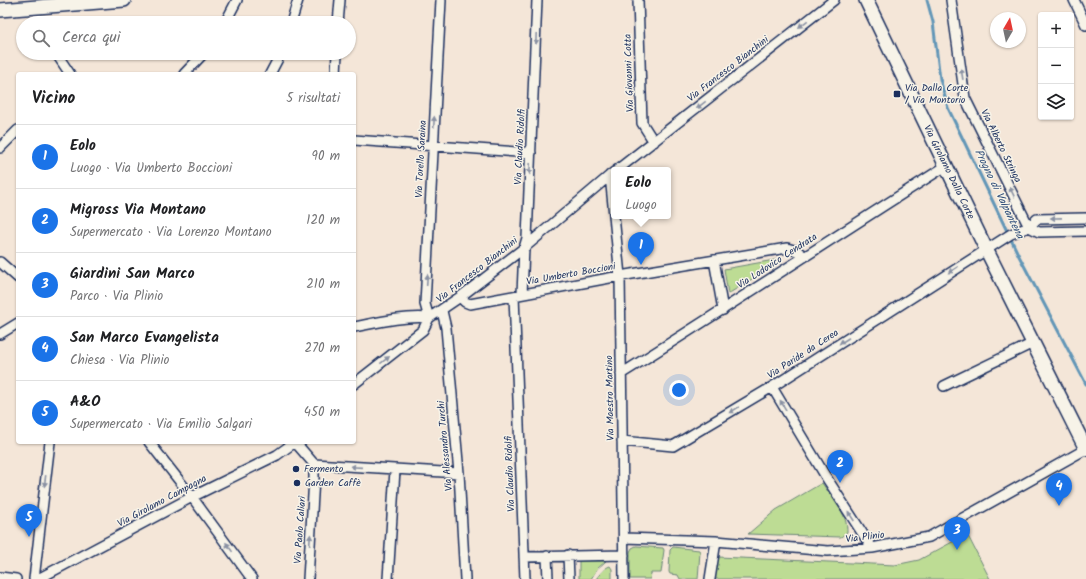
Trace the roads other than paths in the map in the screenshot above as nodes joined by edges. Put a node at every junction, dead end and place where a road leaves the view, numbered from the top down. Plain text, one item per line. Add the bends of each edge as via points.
1 (106, 0) edge
2 (124, 0) edge
3 (237, 0) edge
4 (298, 0) edge
5 (340, 0) edge
6 (441, 0) edge
7 (537, 0) edge
8 (638, 0) edge
9 (866, 0) edge
10 (951, 0) edge
11 (1074, 0) edge
12 (829, 2) edge
13 (0, 10) edge
14 (229, 16) edge
15 (292, 16) edge
16 (339, 16) edge
17 (1086, 25) edge
18 (61, 60) edge
19 (197, 60) edge
20 (277, 60) edge
21 (337, 60) edge
22 (69, 72) edge
23 (186, 72) edge
24 (271, 72) edge
25 (336, 72) edge
26 (16, 132) edge
27 (356, 140) edge
28 (654, 142) junction
29 (433, 146) junction
30 (0, 148) edge
31 (531, 153) junction
32 (946, 166) junction
33 (621, 167) edge
34 (611, 175) edge
35 (1086, 218) edge
36 (614, 219) edge
37 (1029, 227) junction
38 (1086, 231) edge
39 (524, 248) junction
40 (986, 249) junction
41 (804, 256) junction
42 (714, 260) junction
43 (0, 262) edge
44 (16, 276) edge
45 (620, 276) junction
46 (518, 295) junction
47 (460, 297) junction
48 (723, 310) junction
49 (442, 311) junction
50 (429, 318) junction
51 (16, 324) edge
52 (356, 327) edge
53 (0, 334) edge
54 (1033, 343) junction
55 (621, 374) junction
56 (356, 382) edge
57 (944, 386) dead end
58 (772, 387) junction
59 (622, 441) junction
60 (50, 444) edge
61 (151, 444) edge
62 (292, 444) edge
63 (297, 444) edge
64 (1086, 449) edge
65 (314, 464) junction
66 (395, 470) junction
67 (460, 473) junction
68 (192, 497) junction
69 (624, 538) junction
70 (716, 541) junction
71 (872, 548) junction
72 (624, 555) junction
73 (524, 556) junction
74 (547, 556) junction
75 (568, 556) junction
76 (0, 577) edge
77 (16, 579) edge
78 (34, 579) edge
79 (38, 579) edge
80 (252, 579) edge
81 (308, 579) edge
82 (388, 579) edge
83 (465, 579) edge
84 (525, 579) edge
85 (548, 579) edge
86 (569, 579) edge
87 (624, 579) edge
88 (710, 579) edge

1 - 2 street
1 - 13 street
3 - 14 street
4 - 15 street
5 - 16 street
29 -> 6 street, Via Torello Saraina
7 -> 31 street, Via Claudio Ridolfi
8 - 28 street, Via Giovanni Cotta via 642,123
9 - 32 street, Via Girolamo Dalla Corte
37 -> 10 street, Via Alberto Stringa via 965,98
11 - 17 street
12 -> 28 street, Via Francesco Bianchini
18 - 22 street
19 - 23 street
20 - 24 street
21 - 25 street
26 - 30 street
27 - 29 street
28 - 33 street, Via Francesco Bianchini
29 - 31 street
50 -> 29 street, Via Torello Saraina via 425,304
31 -> 39 street, Via Claudio Ridolfi via 527,238
32 - 40 street, Via Girolamo Dalla Corte
32 - 41 street, Via Lodovico Cendrata
34 - 39 street, Via Francesco Bianchini
35 -> 37 street, Via Paride da Cerea via 1038,218
36 - 45 street, Via Maestro Martino
37 - 38 street via 1039,232
37 - 40 street, Via Paride da Cerea
39 - 46 street, Via Claudio Ridolfi
39 - 47 street, Via Francesco Bianchini
40 - 54 street, Via Girolamo Dalla Corte
40 -> 58 street, Via Paride da Cerea
41 - 42 street, Via Umberto Boccioni via 787,248
41 - 48 street, Via Lodovico Cendrata
42 - 45 street, Via Umberto Boccioni
42 - 48 street
43 - 44 street
45 - 46 street, Via Umberto Boccioni
45 - 55 street, Via Maestro Martino
46 - 47 street, Via Umberto Boccioni via 470,304
46 - 73 street, Via Claudio Ridolfi
47 - 49 street, Via Francesco Bianchini
48 - 55 street, Via Lodovico Cendrata
49 - 50 street, Via Francesco Bianchini
49 - 67 street, Via Alessandro Turchi via 446,328
50 - 52 street via 399,319
56 -> 50 street, Via Francesco Bianchini via 423,330
51 - 53 street
54 - 57 street
54 - 64 street, Via Girolamo Dalla Corte
55 - 59 street, Via Maestro Martino
58 -> 59 street, Via Paride da Cerea via 672,446
71 -> 58 street
59 - 69 street, Via Maestro Martino
60 -> 78 street
61 - 68 street
62 - 68 street, Via Girolamo Campagna via 277,455
63 - 65 street
64 - 71 street, Via Plinio via 929,537
66 -> 65 street
81 -> 65 street, Via Paolo Caliari
66 - 67 street
66 - 82 street
67 - 83 street, Via Alessandro Turchi
68 - 79 street, Via Girolamo Campagna
80 -> 68 street
69 - 70 street, Via Plinio
69 - 72 street, Via Maestro Martino
70 - 71 street, Via Plinio via 828,551
70 - 88 street
72 - 75 street
72 - 87 street, Via Maestro Martino
73 - 74 street
73 - 84 street, Via Claudio Ridolfi
74 - 75 street
74 - 85 street
75 - 86 street
76 - 77 street

